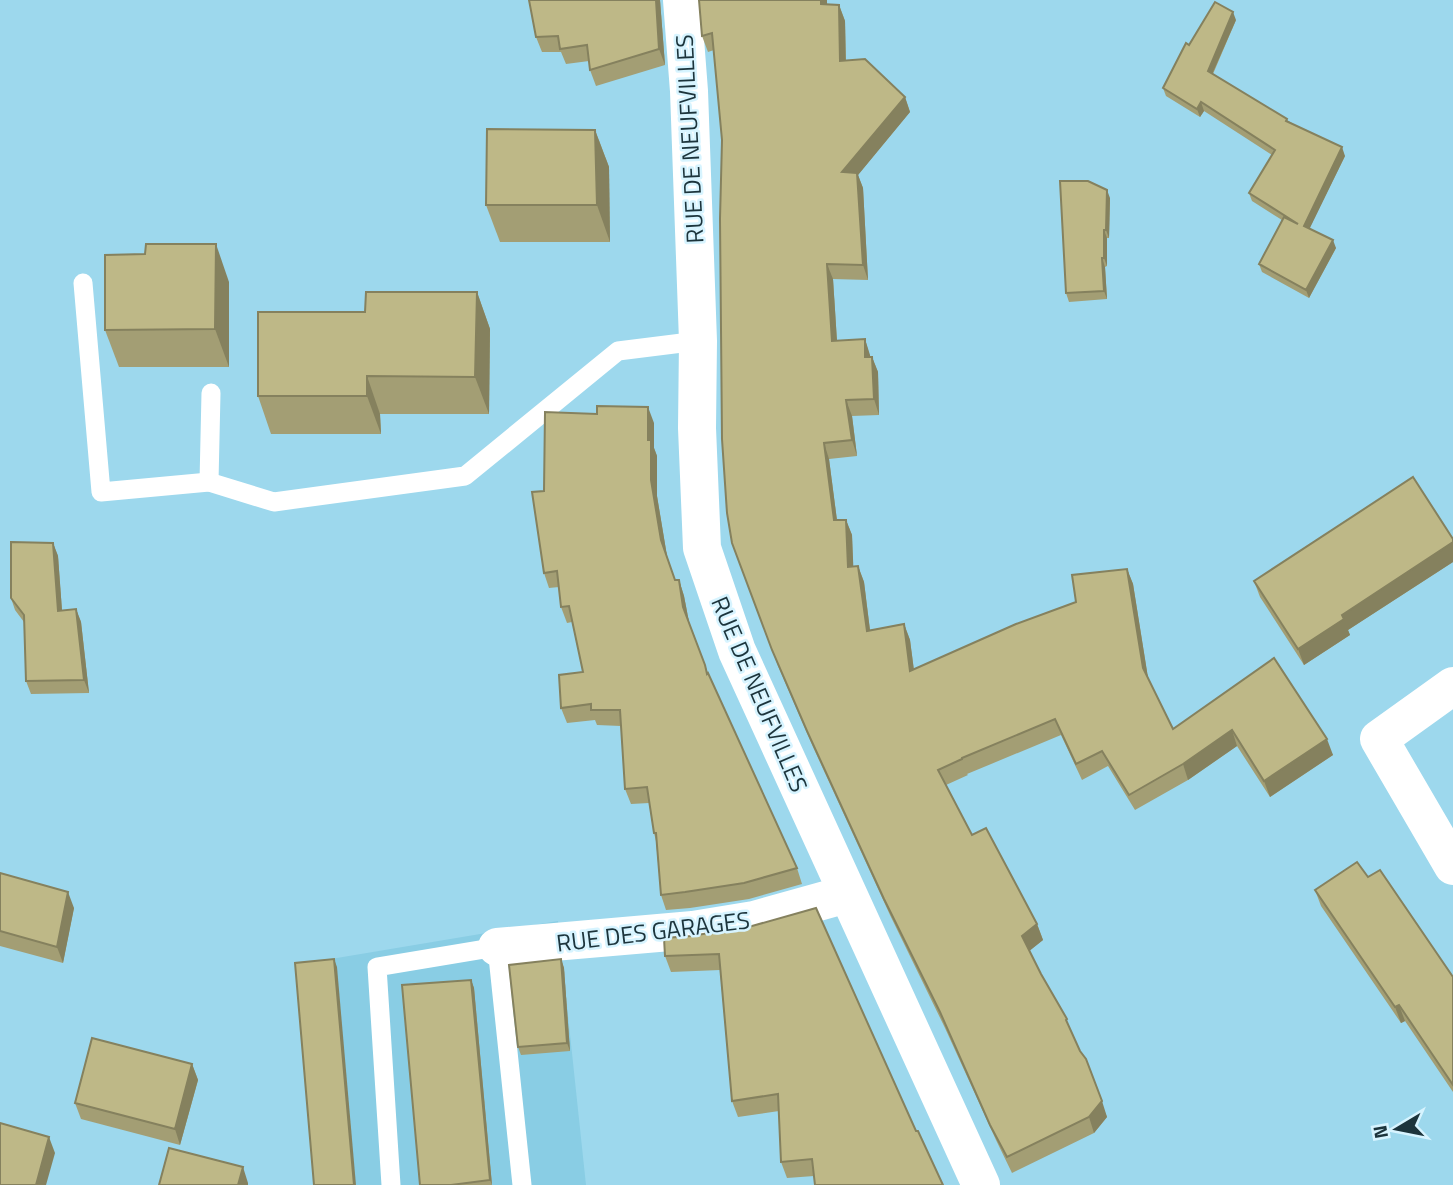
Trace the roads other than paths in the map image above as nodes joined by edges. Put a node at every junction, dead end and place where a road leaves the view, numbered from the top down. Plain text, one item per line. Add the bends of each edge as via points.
1 (682, 0) edge
2 (83, 283) dead end
3 (698, 341) junction
4 (211, 393) dead end
5 (209, 482) junction
6 (1453, 686) edge
7 (1453, 866) edge
8 (847, 894) junction
9 (497, 947) junction
10 (391, 1185) edge
11 (522, 1185) edge
12 (981, 1185) edge

1 - 3 main road, RUE DE NEUFVILLES via 690,91
2 - 5 lane via 101,492
3 - 5 lane via 618,351 465,476 274,502
3 - 8 main road, RUE DE NEUFVILLES via 702,548 737,651
4 - 5 lane
6 - 7 main road via 1379,739
8 - 9 main road, RUE DES GARAGES via 754,920 693,930
8 - 12 main road, RUE DE NEUFVILLES
9 - 10 lane, RUE DES GARAGES via 377,967
9 - 11 lane

